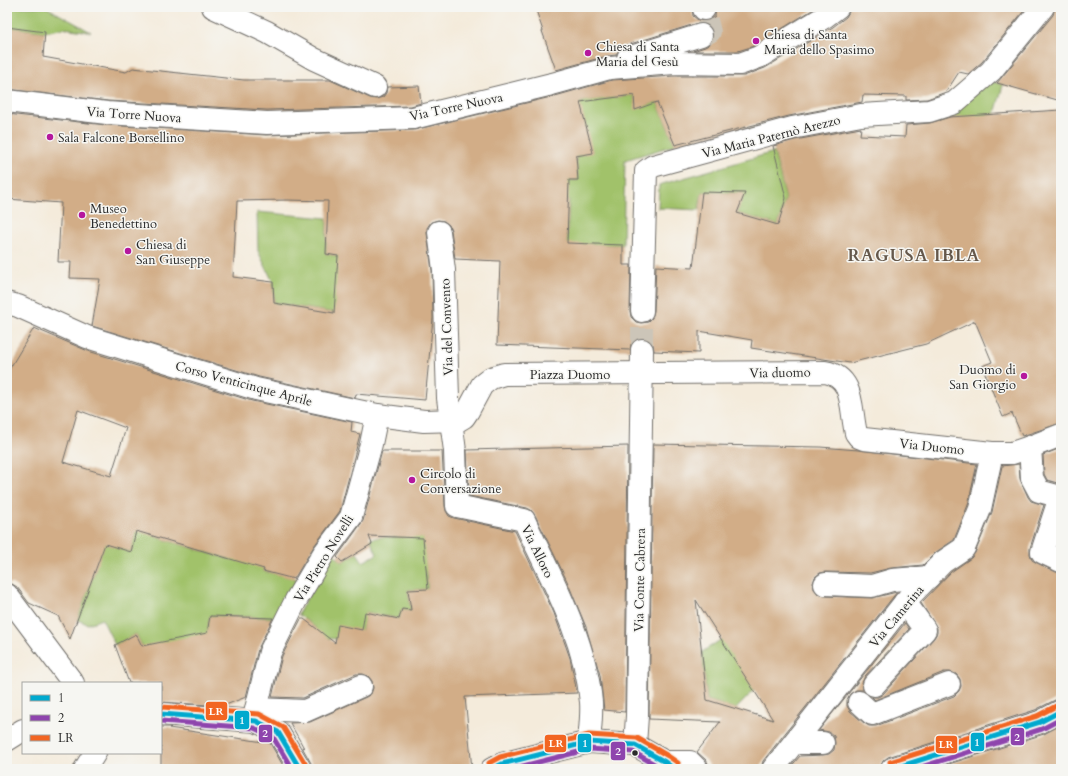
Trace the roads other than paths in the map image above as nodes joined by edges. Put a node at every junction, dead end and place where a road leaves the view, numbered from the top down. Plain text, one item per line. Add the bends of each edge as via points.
1 (213, 7) edge
2 (838, 7) edge
3 (1043, 7) edge
4 (701, 34) dead end
5 (610, 68) junction
6 (375, 87) dead end
7 (7, 101) edge
8 (439, 232) dead end
9 (7, 303) edge
10 (642, 311) tunnel mouth
11 (642, 350) tunnel mouth
12 (642, 374) junction
13 (377, 415) junction
14 (451, 421) junction
15 (1061, 435) edge
16 (872, 440) joint
17 (1030, 447) junction
18 (992, 452) junction
19 (1060, 497) edge
20 (1061, 561) edge
21 (929, 576) junction
22 (825, 584) dead end
23 (7, 595) edge
24 (905, 602) junction
25 (72, 682) edge
26 (949, 684) dead end
27 (874, 685) dead end
28 (361, 686) dead end
29 (859, 702) dead end
30 (1061, 711) edge
31 (162, 714) edge
32 (256, 715) junction
33 (22, 731) edge
34 (7, 740) edge
35 (589, 742) junction
36 (794, 743) junction
37 (823, 743) dead end
38 (635, 745) junction
39 (94, 754) edge
40 (681, 766) edge
41 (84, 769) edge
42 (300, 769) edge
43 (492, 769) edge
44 (773, 769) edge
45 (892, 769) edge

1 - 6 street
2 - 5 street, Via Torre Nuova via 759,57 740,64 674,63
3 - 10 street, Via Maria Paternò Arezzo via 990,71 954,103 929,111 861,115 792,128 653,166 646,171
4 - 5 street via 625,59
5 - 7 street, Via Torre Nuova via 413,118 267,123 107,113
8 - 14 street, Via del Convento via 444,270
9 - 13 street, Corso Venticinque Aprile via 87,337 256,389
11 - 12 street
12 - 14 street, Piazza Duomo via 497,375 482,385 464,417
12 - 16 street, Via duomo via 833,374 840,378 847,389 856,433 864,439
12 - 38 street, Via Conte Cabrera
13 - 14 street, Corso Venticinque Aprile via 424,421
13 - 32 street, Via Pietro Novelli via 351,517 324,553 296,600 270,652
14 - 35 street, Via Alloro via 456,451 457,506 524,520 571,620 587,672 591,704
15 - 17 street, Via Duomo
16 - 18 street, Via Duomo
17 - 18 street, Via Duomo via 1012,453
17 - 19 street via 1032,478 1039,492
18 - 21 street, Via Camerina via 980,509 964,548 943,562
19 - 20 street via 1042,552
21 - 22 street via 892,580 872,586
21 - 24 street, Via Camerina
23 - 25 street
24 - 27 street via 925,630
24 - 36 street, Via Camerina
26 - 29 street via 872,714
28 - 32 street via 305,711
30 - 45 street via 1040,722
31 - 32 street
32 - 42 street via 278,732
33 - 34 street
35 - 38 street
35 - 43 street via 502,764
36 - 37 street
36 - 44 street, Via Camerina
38 - 40 street
39 - 41 street

